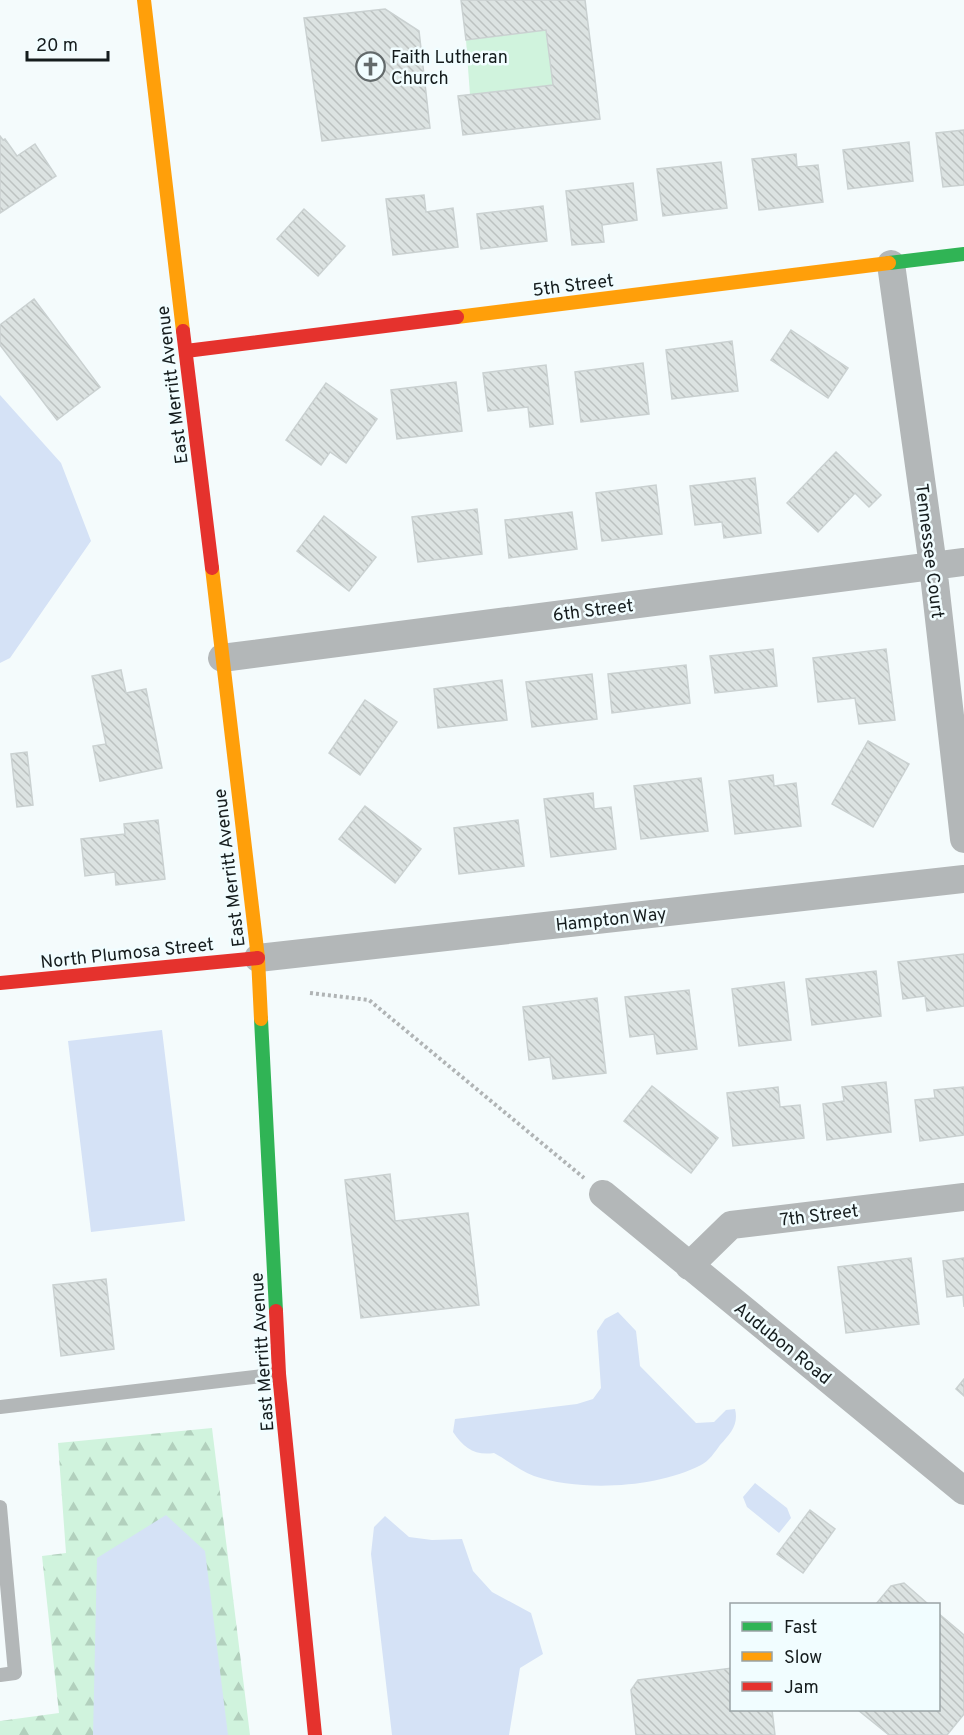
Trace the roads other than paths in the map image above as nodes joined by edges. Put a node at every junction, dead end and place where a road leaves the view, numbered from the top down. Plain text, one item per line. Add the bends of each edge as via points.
1 (144, 0) edge
2 (964, 254) edge
3 (891, 264) junction
4 (186, 351) junction
5 (964, 562) edge
6 (933, 566) junction
7 (222, 658) junction
8 (964, 839) edge
9 (964, 879) edge
10 (258, 958) junction
11 (0, 983) edge
12 (603, 1194) road end
13 (964, 1197) edge
14 (689, 1266) junction
15 (279, 1374) junction
16 (0, 1407) edge
17 (964, 1491) edge
18 (0, 1507) edge
19 (0, 1675) edge
20 (315, 1735) edge

1 - 4 street, East Merritt Avenue
2 - 3 street, 5th Street
3 - 4 street, 5th Street
3 - 6 street, Tennessee Court
4 - 7 street, East Merritt Avenue
5 - 6 street, 6th Street
6 - 7 street, 6th Street
6 - 8 street, Tennessee Court
7 - 10 street, East Merritt Avenue
9 - 10 street, Hampton Way
10 - 11 street, North Plumosa Street
10 - 15 street, East Merritt Avenue
12 - 14 street, Audubon Road
13 - 14 street, 7th Street via 730,1225
14 - 17 street, Audubon Road
15 - 16 lane
15 - 20 street, East Merritt Avenue
18 - 19 lane via 15,1673

